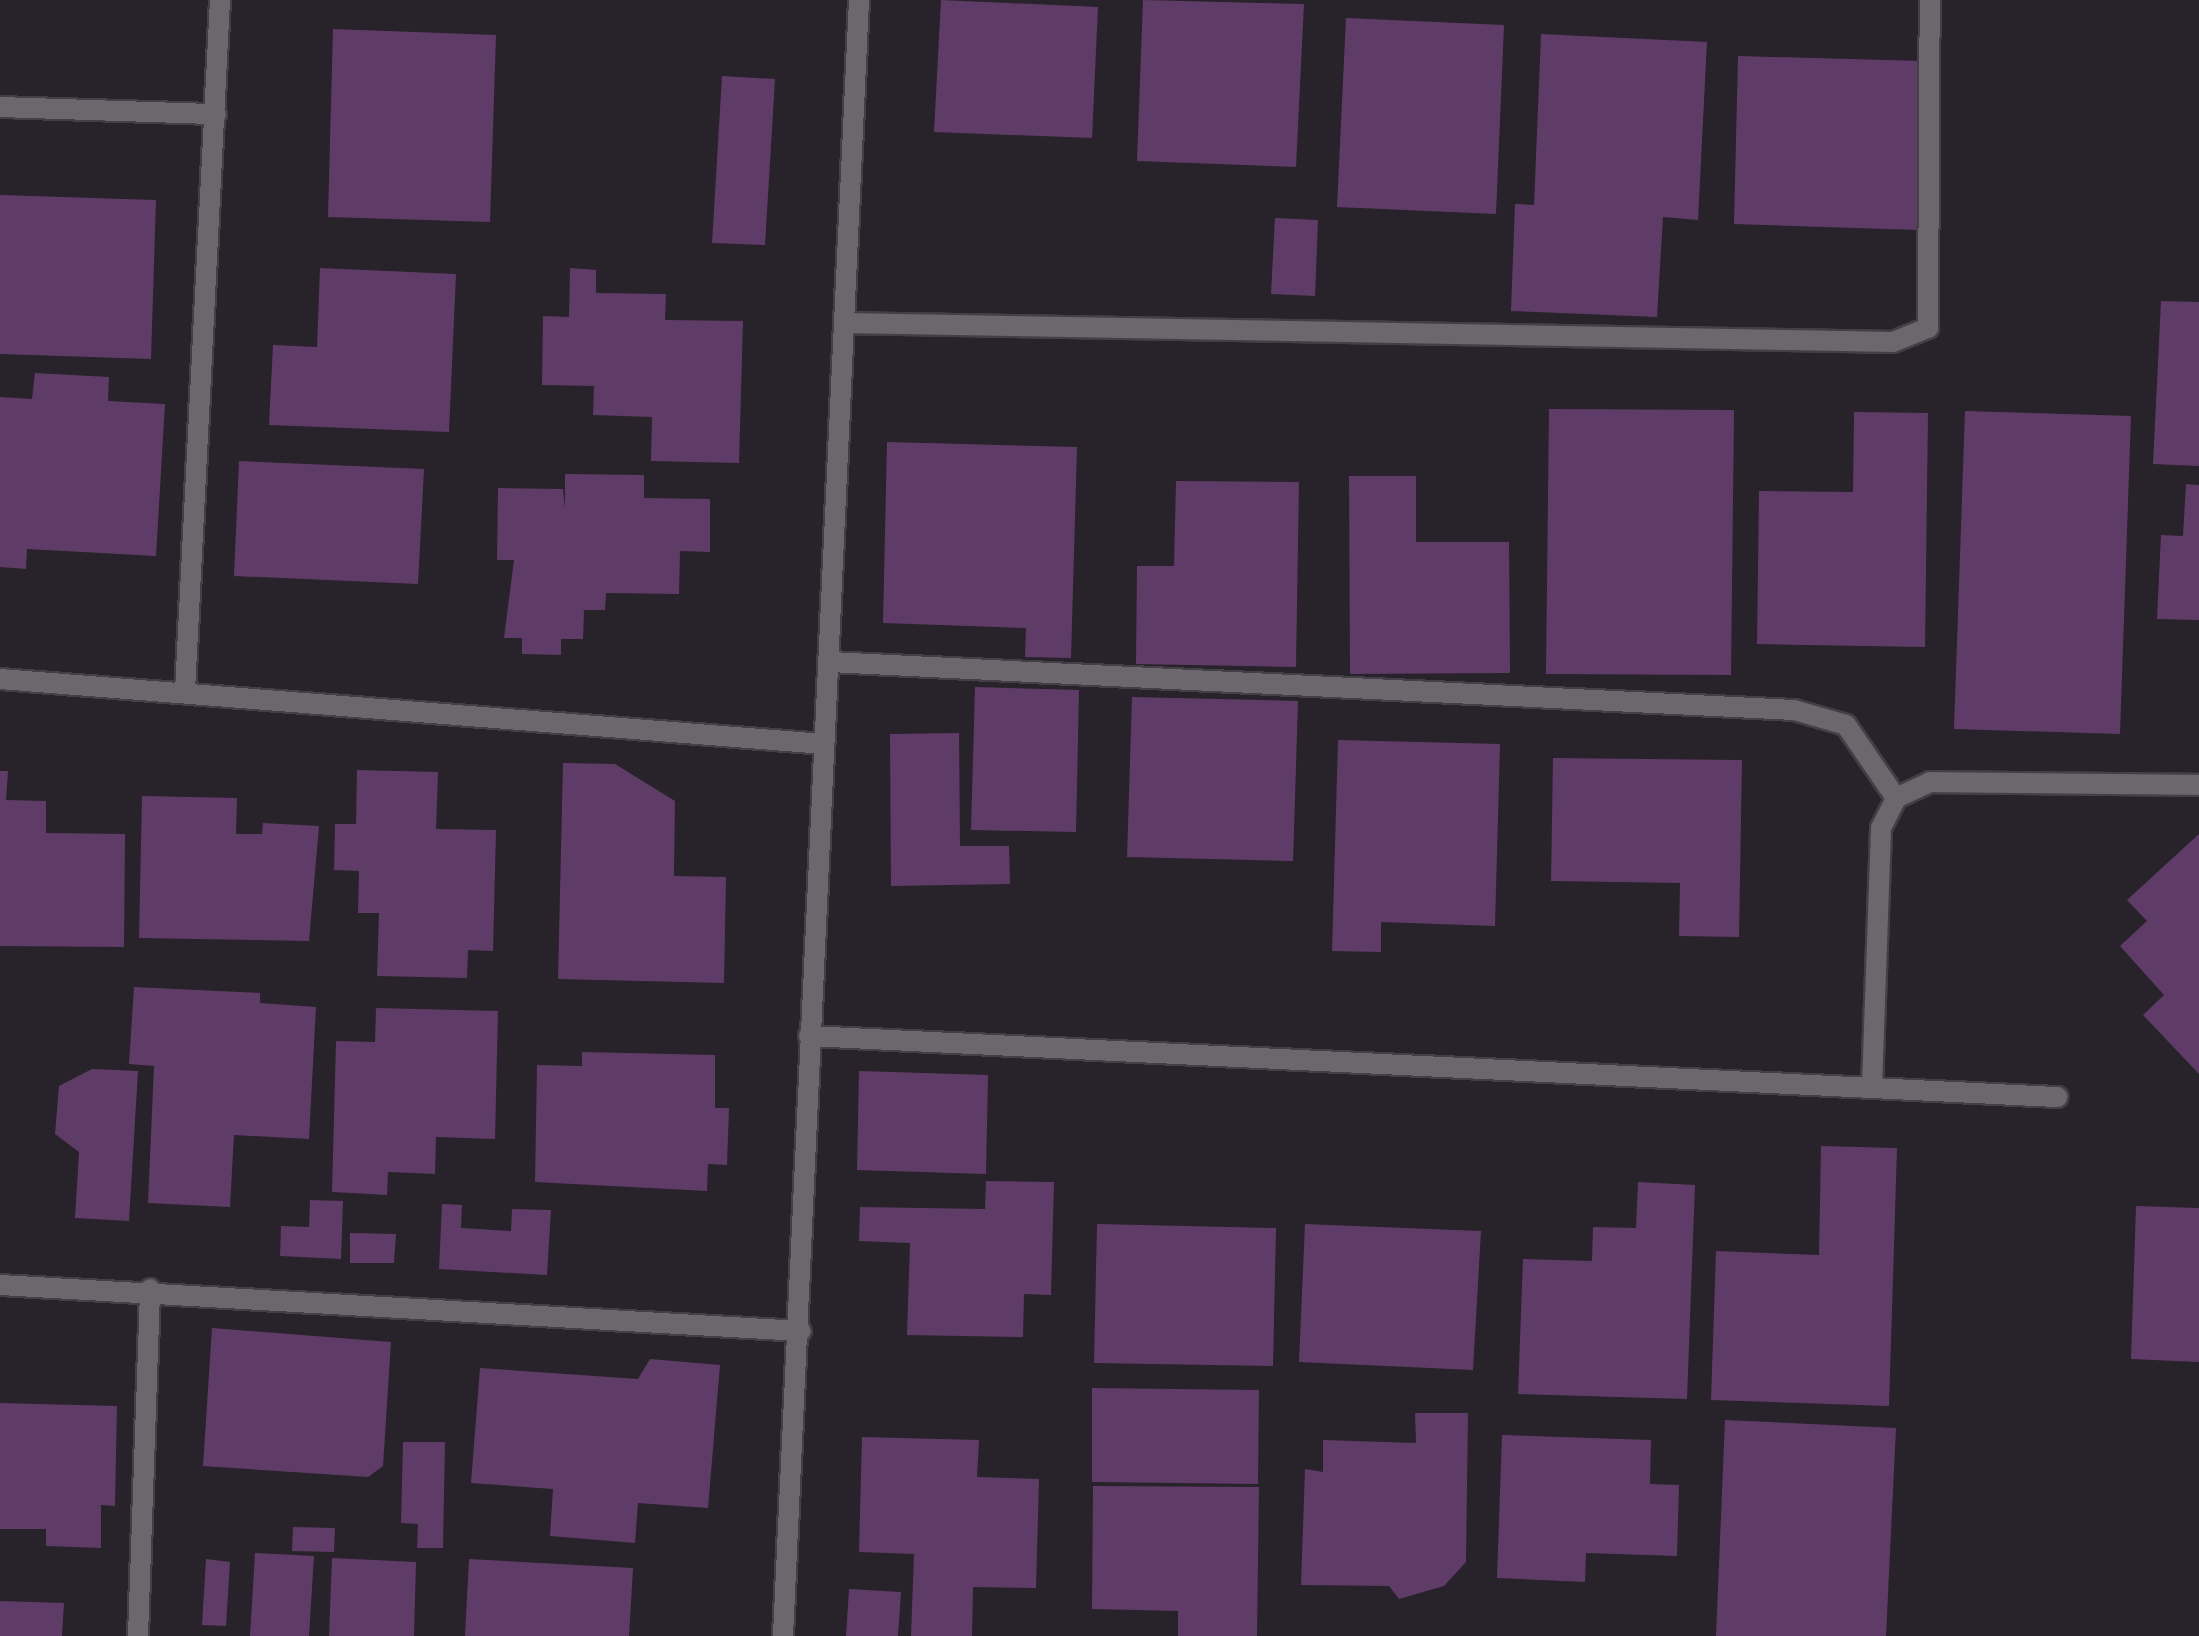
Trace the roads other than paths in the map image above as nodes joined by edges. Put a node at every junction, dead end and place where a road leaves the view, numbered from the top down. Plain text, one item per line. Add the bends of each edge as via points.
1 (220, 0) edge
2 (859, 0) edge
3 (1930, 0) edge
4 (0, 108) edge
5 (216, 114) junction
6 (844, 323) junction
7 (830, 662) junction
8 (0, 680) edge
9 (186, 691) junction
10 (824, 744) junction
11 (2199, 785) edge
12 (1896, 798) junction
13 (809, 1036) junction
14 (1872, 1087) junction
15 (2058, 1097) dead end
16 (0, 1285) edge
17 (150, 1289) junction
18 (801, 1332) junction
19 (138, 1636) edge
20 (783, 1636) edge

1 - 5 street
2 - 6 street
3 - 6 street via 1928,328 1894,342
4 - 5 street
5 - 9 street
6 - 7 street
7 - 10 street
7 - 12 street via 1794,710 1846,726
8 - 9 street
9 - 10 street
10 - 13 street
11 - 12 street via 1930,782
12 - 14 street via 1880,828
13 - 14 street
13 - 18 street
14 - 15 street
16 - 17 street
17 - 18 street
17 - 19 street
18 - 20 street

